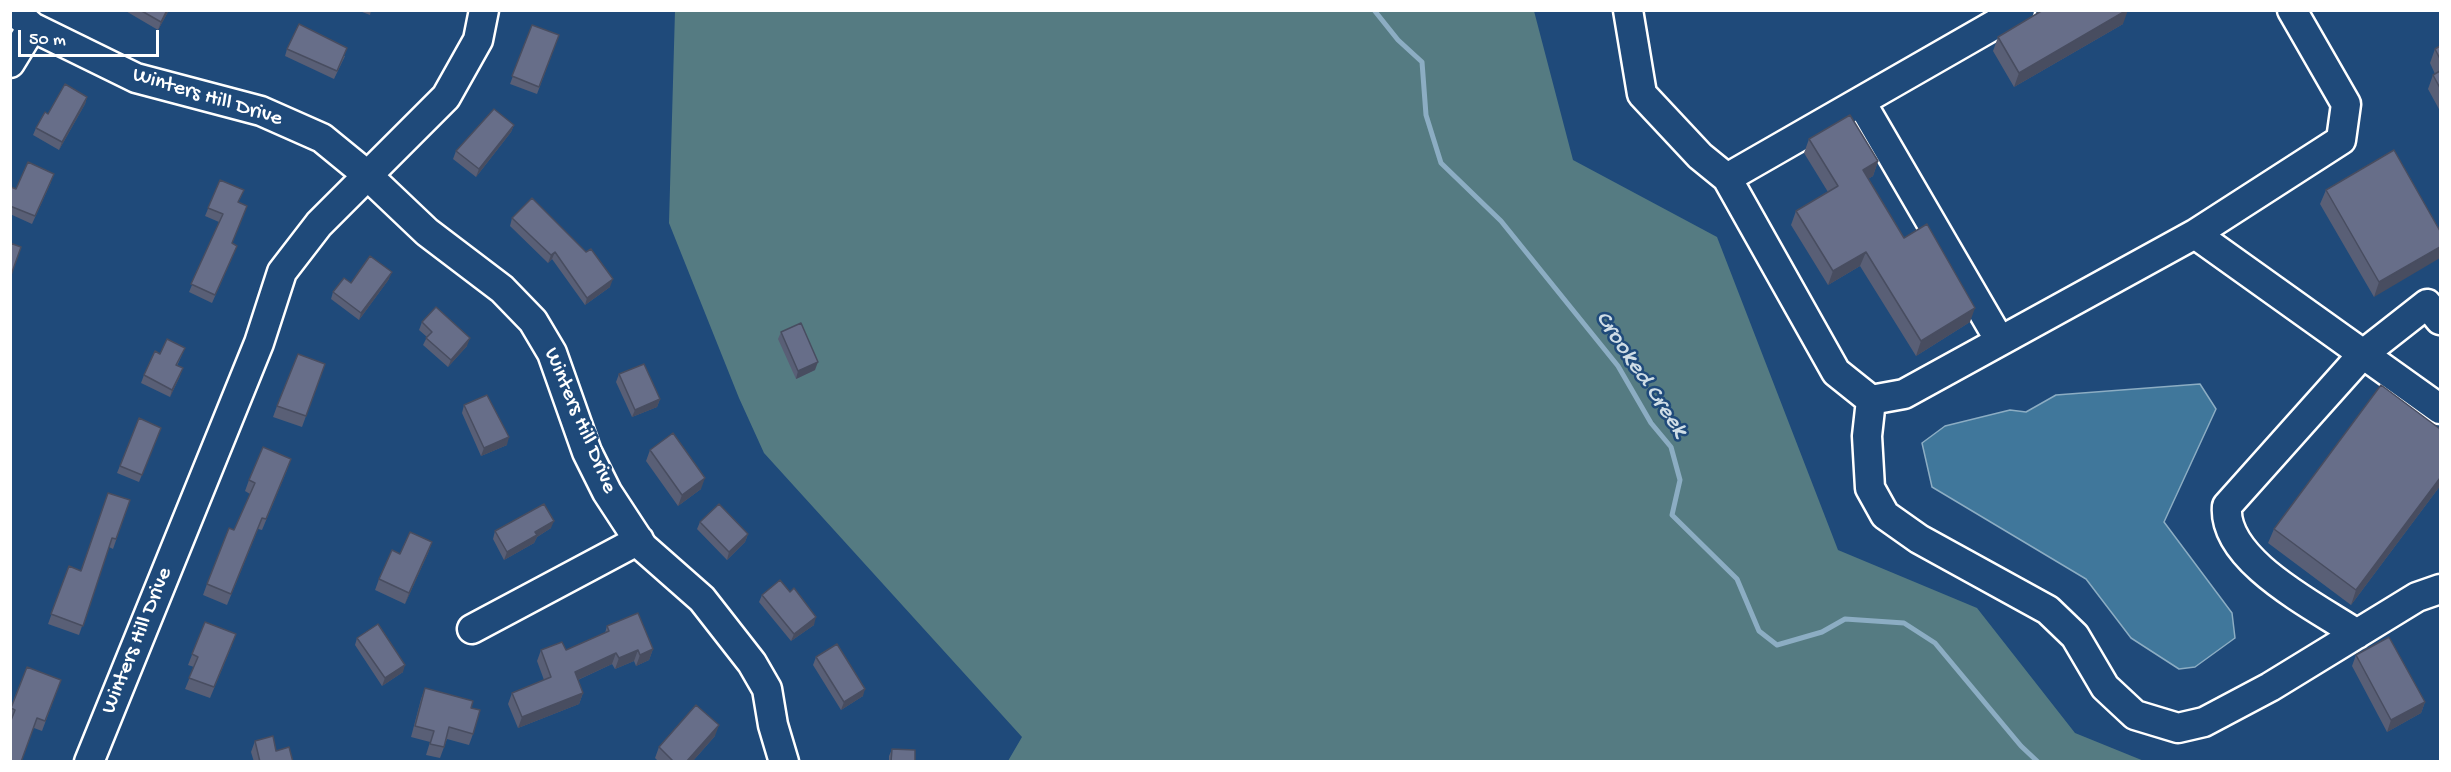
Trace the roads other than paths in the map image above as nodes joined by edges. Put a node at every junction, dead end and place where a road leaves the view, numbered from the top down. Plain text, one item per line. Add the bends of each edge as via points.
1 (484, 10) edge
2 (1628, 10) edge
3 (2020, 10) edge
4 (2292, 10) edge
5 (23, 19) edge
6 (1977, 22) edge
7 (10, 63) edge
8 (1861, 102) junction
9 (366, 174) junction
10 (1727, 178) junction
11 (2195, 234) junction
12 (2440, 320) edge
13 (2000, 341) junction
14 (2362, 355) junction
15 (2437, 396) edge
16 (1871, 399) junction
17 (639, 540) junction
18 (2440, 590) edge
19 (472, 629) dead end
20 (2357, 634) junction
21 (89, 762) edge
22 (784, 762) edge

1 - 9 street, Winters Hill Drive via 478,40 446,97
2 - 10 street via 1642,94 1700,156
3 - 6 street
4 - 11 street via 2346,104 2341,140
5 - 7 street
5 - 9 street, Winters Hill Drive via 136,78 261,111 322,138
6 - 8 street
8 - 10 street
8 - 13 street
9 - 17 street, Winters Hill Drive via 427,232 502,289 533,321 552,353 587,452 607,492
9 - 21 street, Winters Hill Drive via 319,224 282,272 260,343
10 - 16 street via 1836,372
11 - 13 street
11 - 14 street
12 - 14 street via 2427,304
13 - 16 street via 1904,394
14 - 15 street
14 - 20 street via 2227,506 2226,521 2235,543 2259,568
16 - 20 street via 1867,436 1870,488 1885,514 1919,538 2048,610 2075,636 2105,687 2135,715 2178,728 2204,722
17 - 19 street
17 - 22 street, Winters Hill Drive via 702,599 752,663 767,689
18 - 20 street via 2417,597

